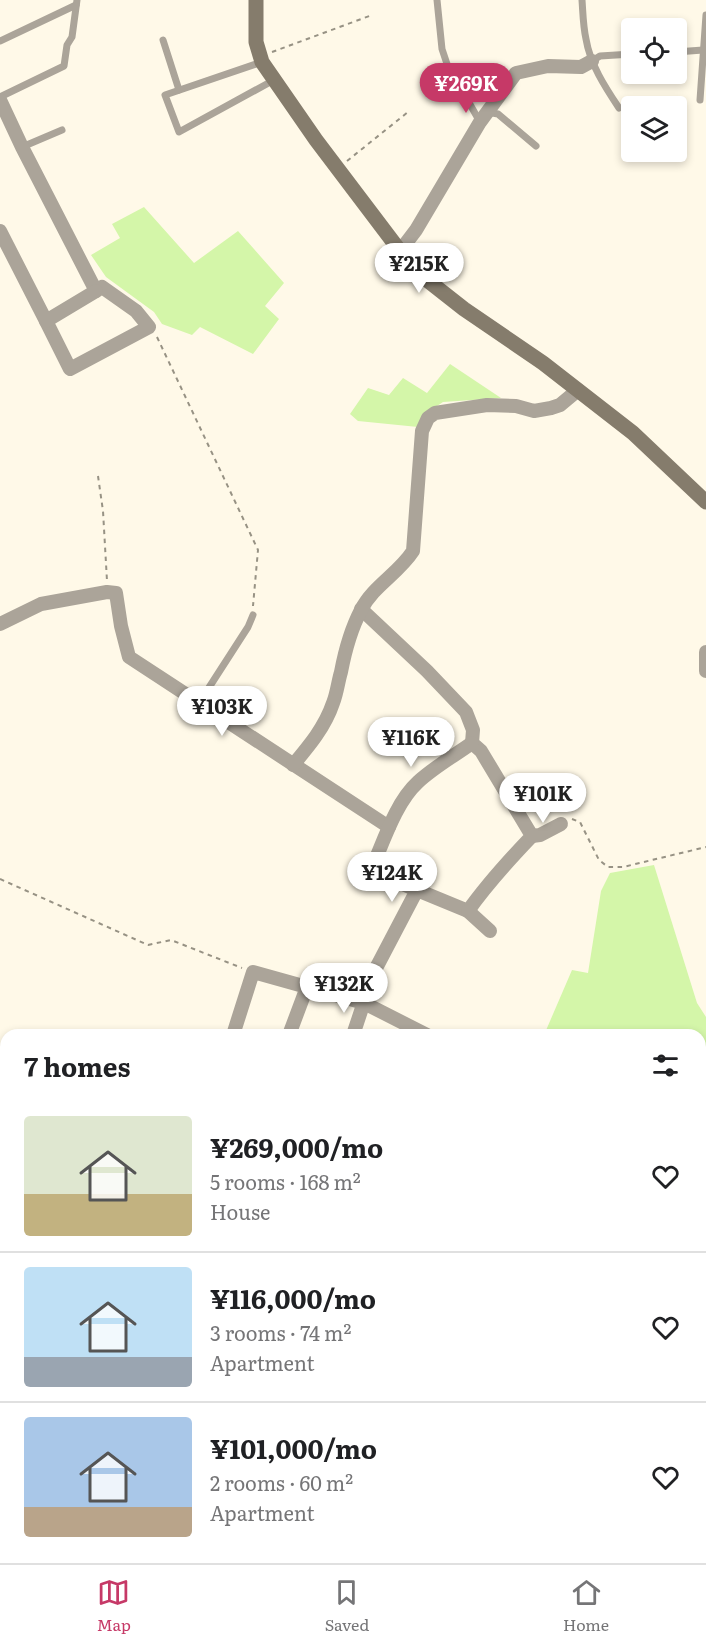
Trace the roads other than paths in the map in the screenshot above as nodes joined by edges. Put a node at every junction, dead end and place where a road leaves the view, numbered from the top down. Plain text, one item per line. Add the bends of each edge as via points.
1 (256, 0) edge
2 (437, 0) edge
3 (582, 0) edge
4 (76, 2) edge
5 (706, 15) edge
6 (163, 40) dead end
7 (0, 41) edge
8 (703, 50) junction
9 (687, 51) edge
10 (621, 55) edge
11 (261, 59) junction
12 (592, 61) junction
13 (274, 80) junction
14 (179, 90) junction
15 (700, 100) dead end
16 (0, 102) edge
17 (619, 108) dead end
18 (483, 117) junction
19 (62, 130) dead end
20 (536, 146) dead end
21 (22, 147) junction
22 (0, 231) edge
23 (400, 251) junction
24 (96, 291) junction
25 (46, 321) junction
26 (578, 390) junction
27 (706, 502) edge
28 (361, 609) junction
29 (253, 615) road end
30 (0, 624) edge
31 (706, 652) edge
32 (706, 671) edge
33 (199, 703) junction
34 (471, 743) junction
35 (293, 765) junction
36 (561, 824) road end
37 (389, 827) junction
38 (532, 836) junction
39 (417, 890) junction
40 (468, 911) junction
41 (490, 931) dead end
42 (307, 987) junction
43 (364, 1003) junction
44 (235, 1029) edge
45 (291, 1029) edge
46 (355, 1029) edge
47 (415, 1029) edge

1 - 11 street via 256,42
2 - 18 lane via 447,64
3 - 12 lane via 585,38
4 - 7 lane
4 - 16 lane via 64,66
5 - 8 lane
6 - 14 lane
8 - 9 lane
8 - 15 lane
10 - 12 lane via 600,56
11 - 13 street
11 - 14 lane
12 - 17 lane
12 - 18 street via 581,67 548,66 516,74
13 - 14 lane via 178,132 165,95
13 - 23 street
16 - 21 street
18 - 20 lane via 498,114
18 - 23 street
19 - 21 lane
21 - 24 street
22 - 25 street
23 - 26 street via 422,276 464,309
24 - 25 street
24 - 25 street via 102,287 136,311 149,327 70,369
26 - 27 street via 633,433
26 - 28 street via 551,408 534,411 487,405 435,413 428,418 422,431 413,551
28 - 34 street via 466,712 473,730
28 - 35 street via 345,653 334,703 323,727
29 - 33 lane
30 - 33 street via 41,604 116,593 129,657
31 - 32 street
33 - 35 street
34 - 37 street via 418,782 406,795
34 - 38 street via 481,751
35 - 37 street
36 - 38 street
37 - 39 street via 374,863 379,874
38 - 40 street
39 - 40 street
39 - 43 street via 374,972
40 - 41 street
42 - 43 street
42 - 44 street via 253,972
42 - 45 street
43 - 46 street
43 - 47 street

